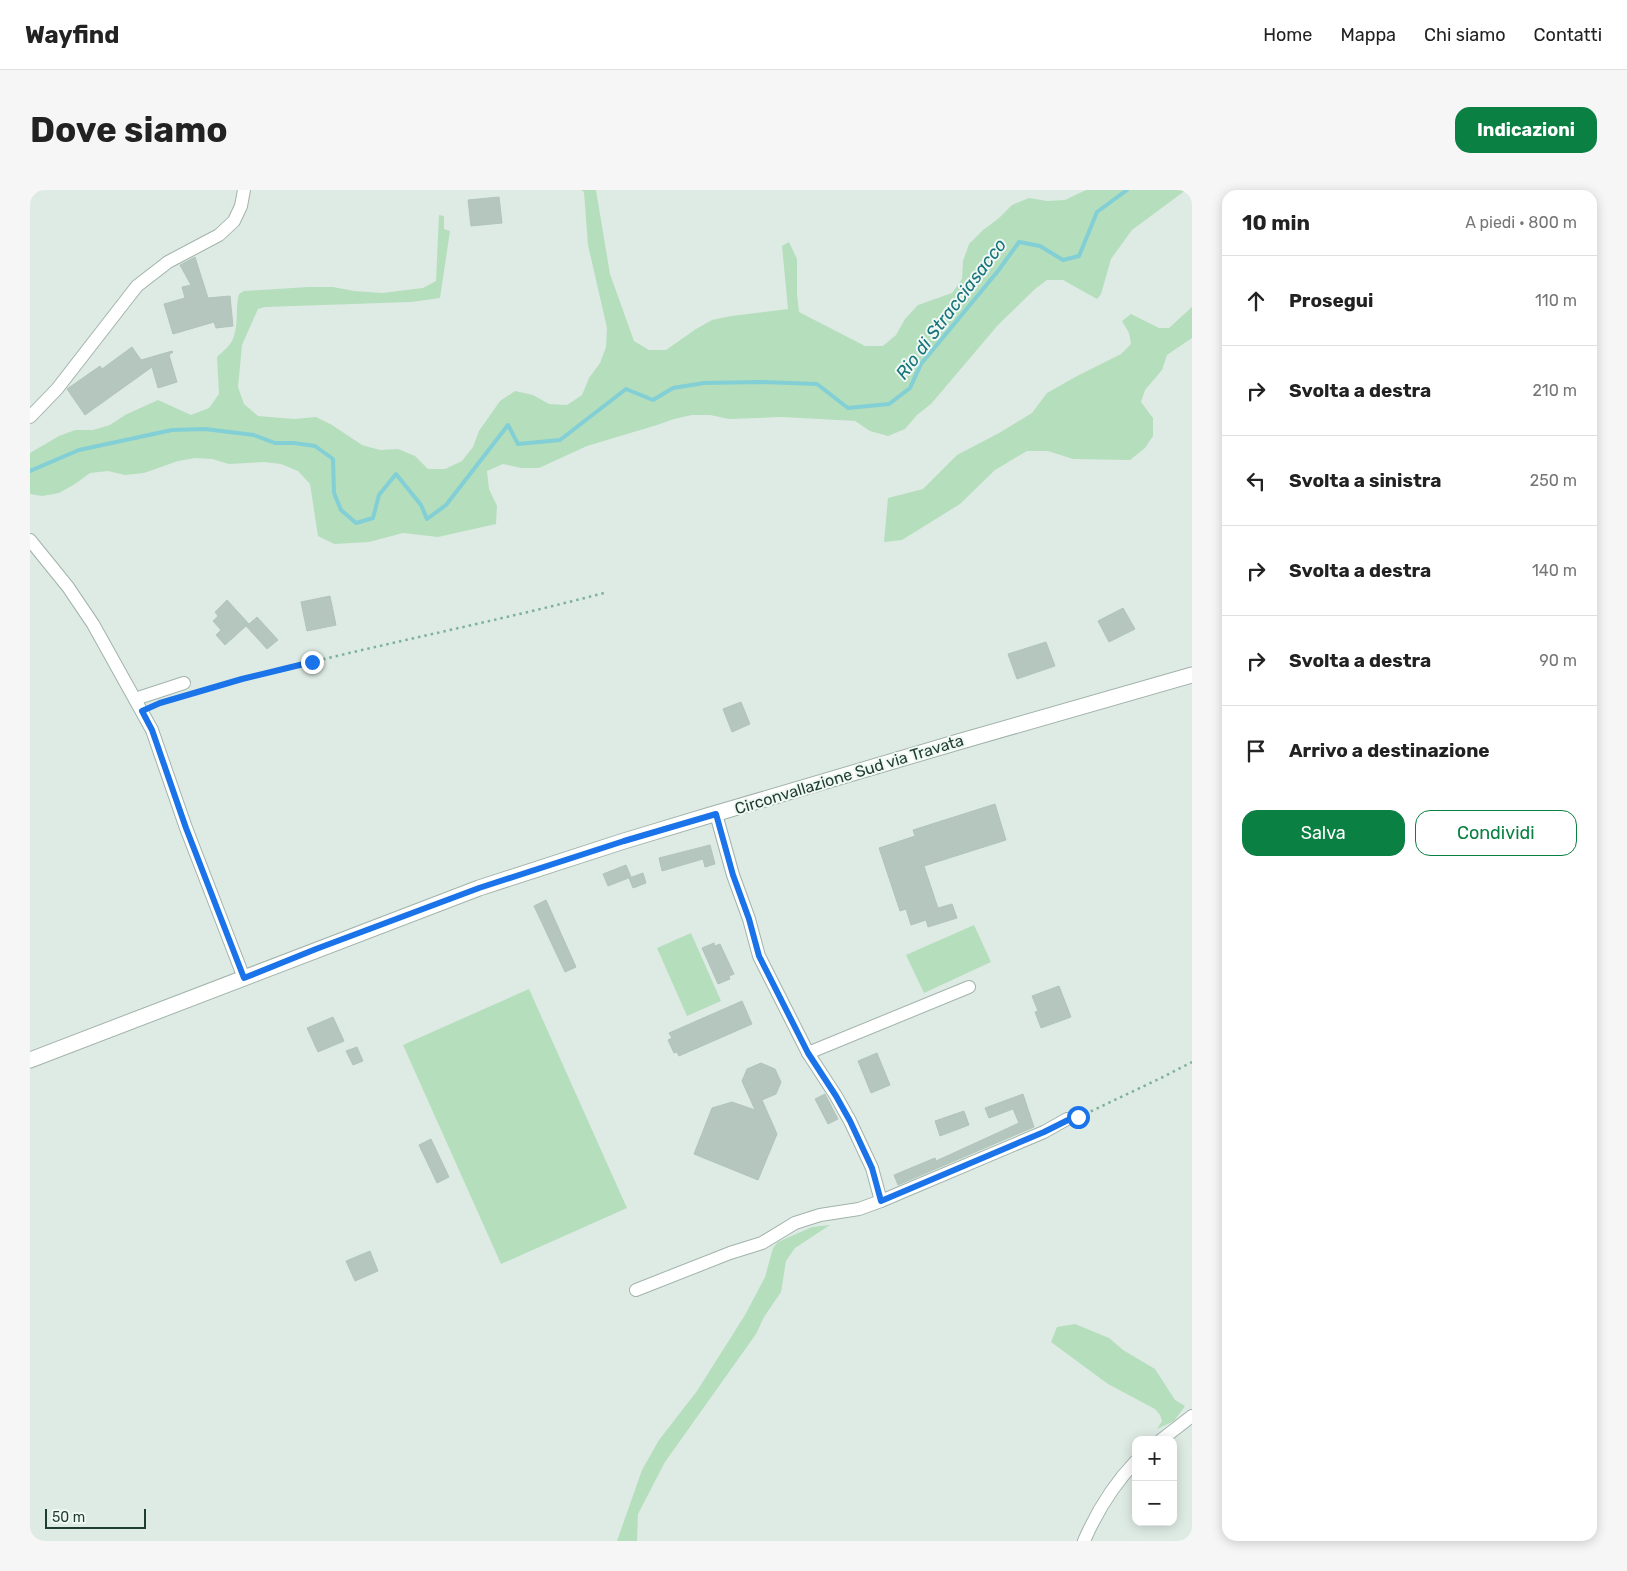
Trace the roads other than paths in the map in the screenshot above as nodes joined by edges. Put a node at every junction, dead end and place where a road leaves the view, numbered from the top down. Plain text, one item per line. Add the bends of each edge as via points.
1 (244, 190) edge
2 (30, 417) edge
3 (30, 540) edge
4 (1192, 675) edge
5 (186, 689) road end
6 (136, 699) junction
7 (716, 814) junction
8 (244, 978) junction
9 (969, 987) dead end
10 (808, 1053) junction
11 (30, 1060) edge
12 (1068, 1120) road end
13 (881, 1201) junction
14 (636, 1290) dead end
15 (1192, 1416) edge
16 (1165, 1436) edge
17 (1132, 1466) edge
18 (1084, 1541) edge

1 - 2 street via 234,221 219,235 168,262 137,286 57,389
3 - 6 street via 88,616
4 - 7 street, Circonvallazione Sud via Travata
5 - 6 street
6 - 8 street via 152,730
7 - 8 street, Circonvallazione Sud via Travata via 479,888
7 - 10 street via 759,956
8 - 11 street, Circonvallazione Sud via Travata
9 - 10 street
10 - 13 street via 850,1121 872,1168
12 - 13 street
13 - 14 street via 860,1209 820,1215 795,1223 762,1243
15 - 16 street
17 - 18 street via 1102,1504

